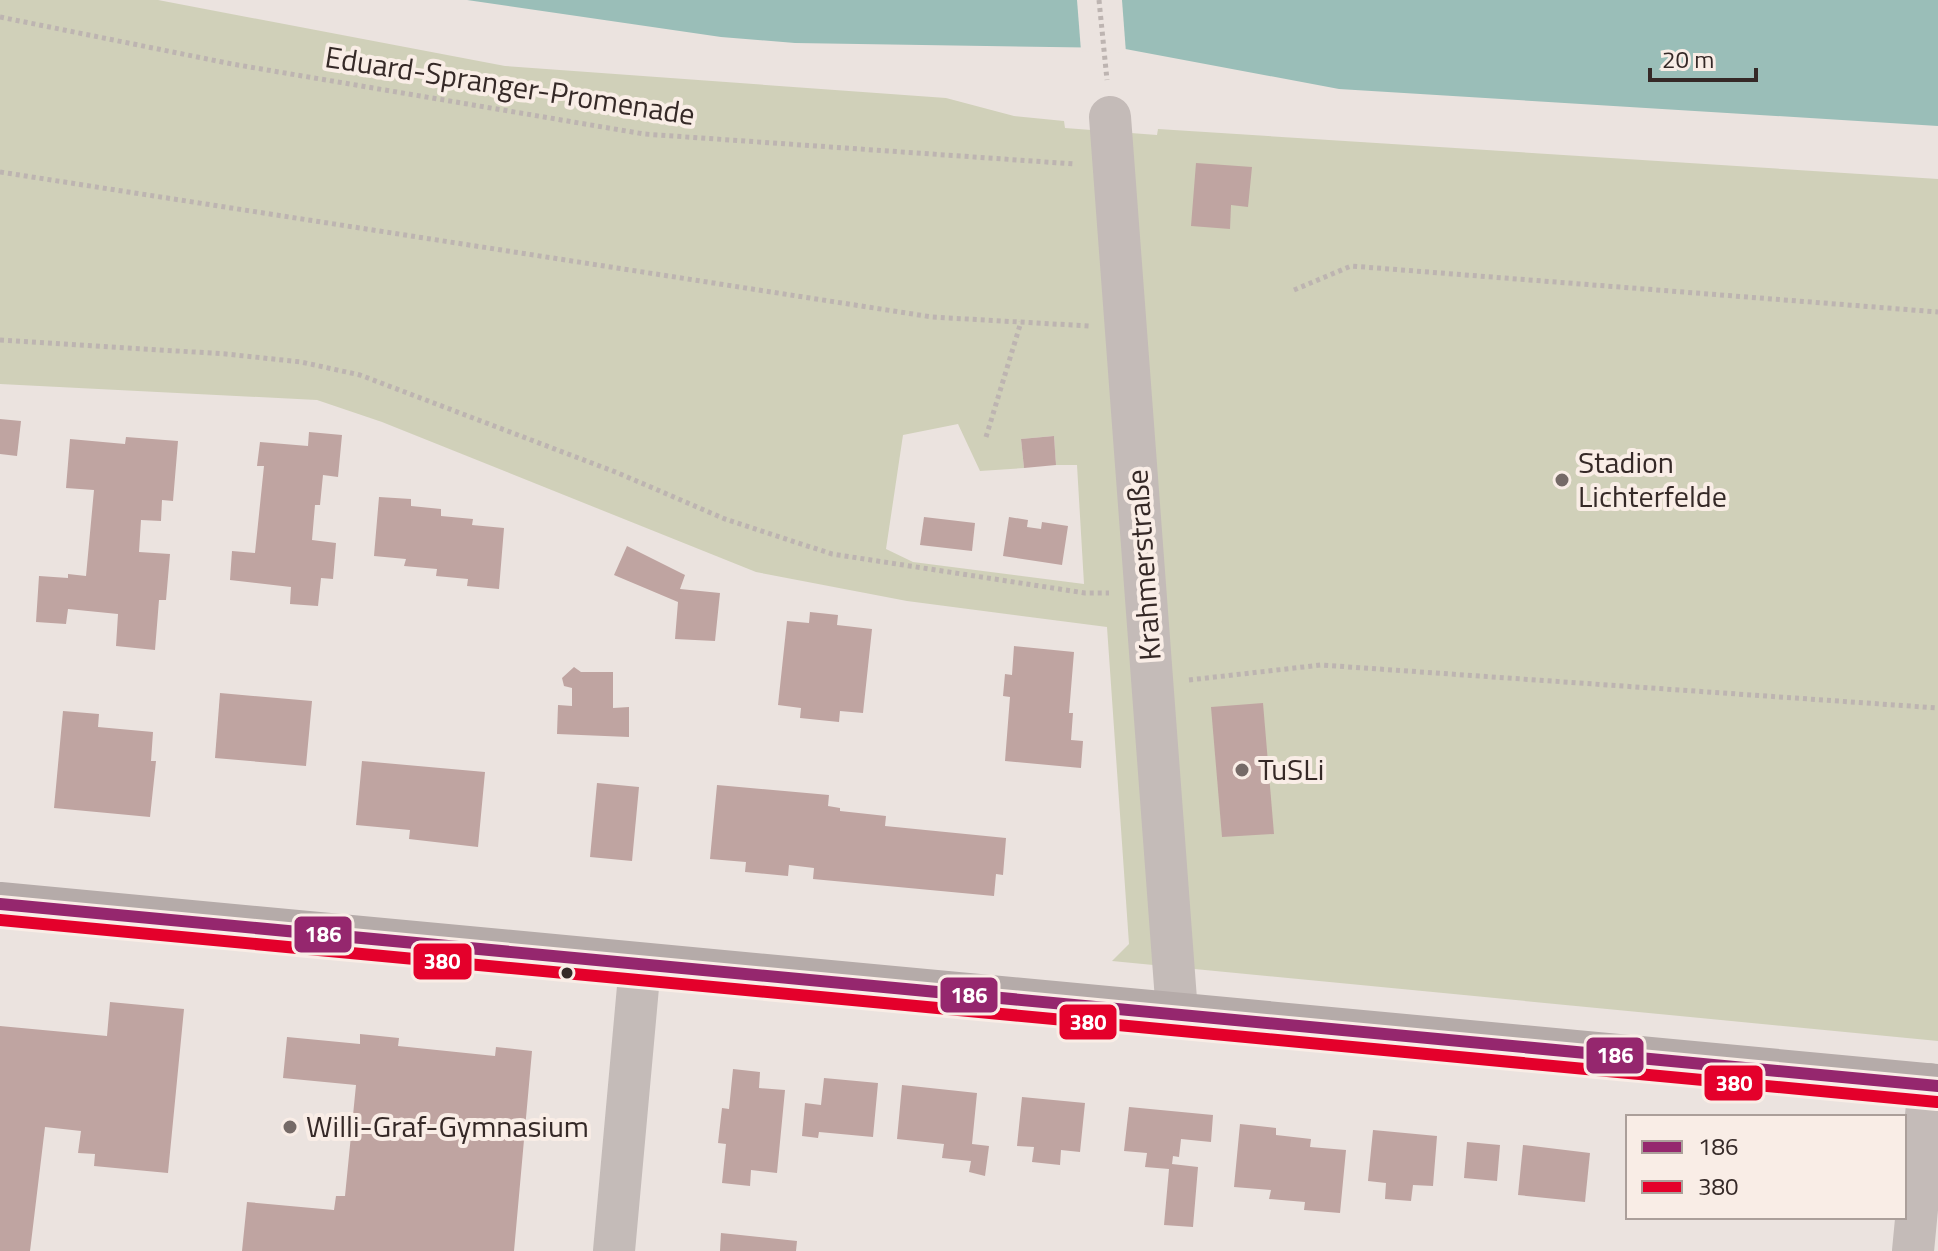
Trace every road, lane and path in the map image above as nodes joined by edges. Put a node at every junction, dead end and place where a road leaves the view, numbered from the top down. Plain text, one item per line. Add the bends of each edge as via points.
1 (1099, 0) edge
2 (0, 17) edge
3 (1110, 117) joint
4 (1114, 167) junction
5 (0, 172) edge
6 (1294, 290) dead end
7 (1938, 312) edge
8 (1021, 322) junction
9 (1126, 328) junction
10 (0, 340) edge
11 (986, 437) dead end
12 (1146, 593) junction
13 (1153, 684) junction
14 (1938, 708) edge
15 (0, 904) edge
16 (640, 965) junction
17 (1177, 1013) junction
18 (1933, 1085) edge
19 (614, 1251) edge
20 (1913, 1251) edge

1 - 3 path
2 - 4 path, Eduard-Spranger-Promenade via 232,64 644,134
3 - 4 street, Krahmerstraße
4 - 9 street, Krahmerstraße
5 - 8 path via 932,317
6 - 7 path via 1351,266
8 - 9 path
8 - 11 path
9 - 12 street, Krahmerstraße
10 - 12 path via 301,362 360,375 725,519 832,554 1085,593
12 - 13 street, Krahmerstraße
13 - 14 path via 1321,665
13 - 17 street, Krahmerstraße
15 - 16 street
16 - 17 street
16 - 19 street
17 - 18 street
18 - 20 street

